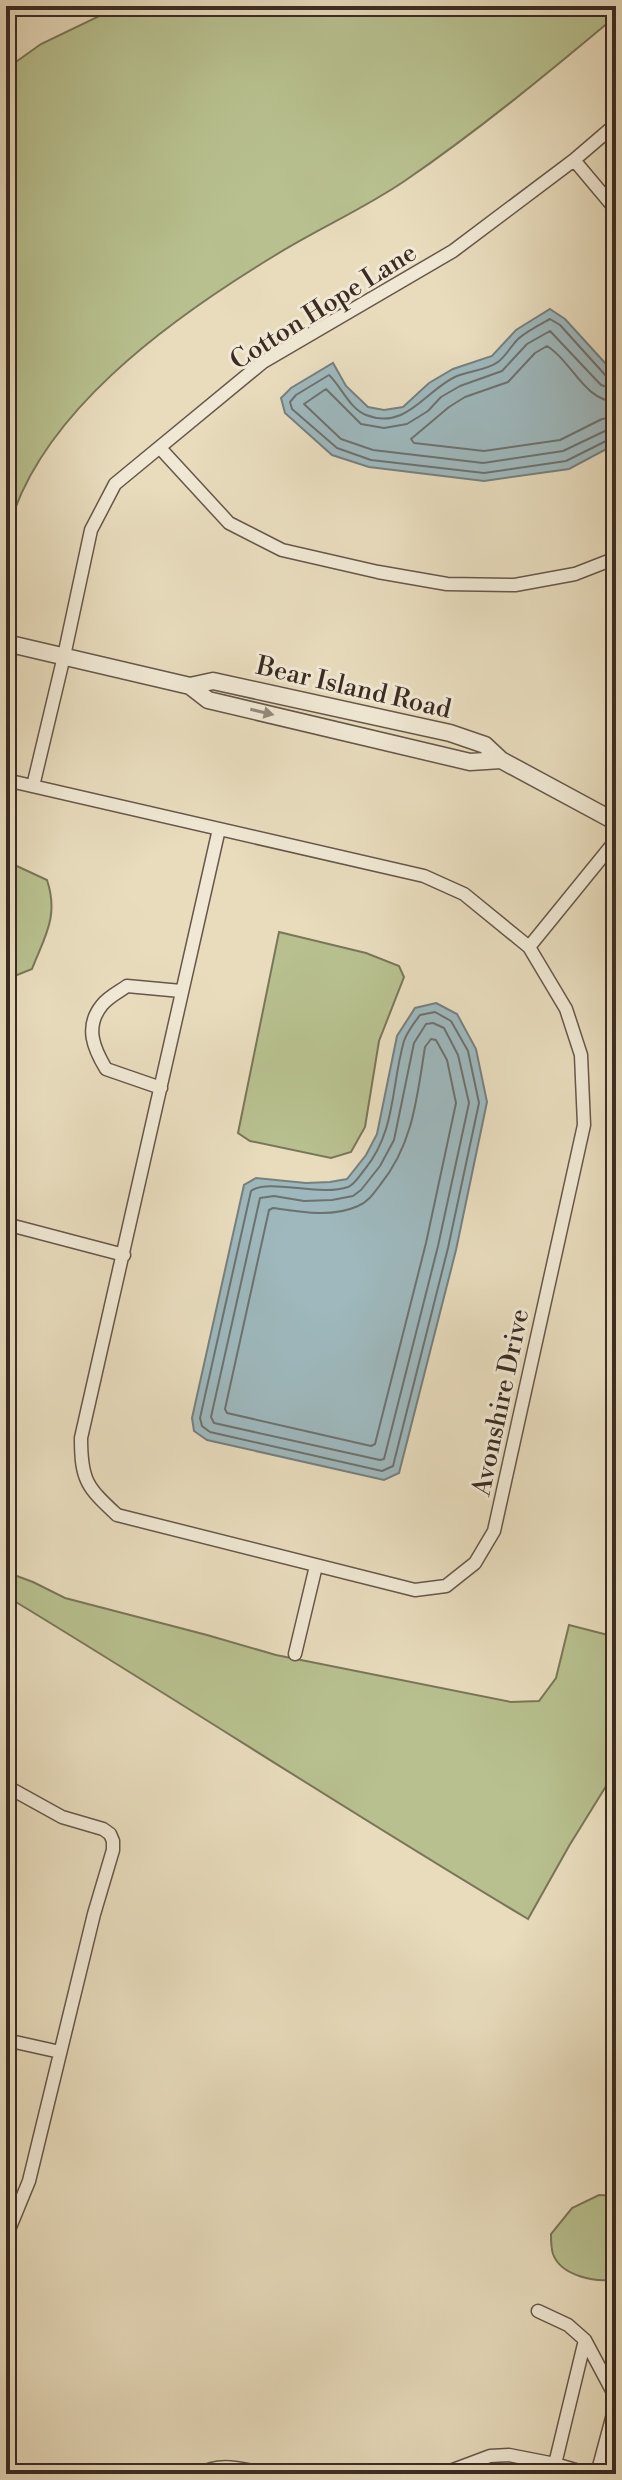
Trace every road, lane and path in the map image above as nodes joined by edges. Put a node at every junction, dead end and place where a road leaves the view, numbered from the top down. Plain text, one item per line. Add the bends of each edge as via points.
1 (616, 124) edge
2 (574, 160) junction
3 (616, 210) edge
4 (160, 448) junction
5 (616, 558) edge
6 (6, 643) edge
7 (64, 656) junction
8 (6, 780) edge
9 (33, 786) junction
10 (616, 822) edge
11 (219, 829) junction
12 (616, 840) edge
13 (529, 947) junction
14 (181, 991) junction
15 (161, 1088) junction
16 (6, 1224) edge
17 (124, 1255) junction
18 (316, 1566) junction
19 (295, 1654) dead end
20 (6, 1786) edge
21 (6, 2040) edge
22 (60, 2052) junction
23 (6, 2237) edge
24 (538, 2311) dead end
25 (585, 2340) junction
26 (616, 2400) edge
27 (555, 2464) junction
28 (199, 2474) edge
29 (268, 2474) edge
30 (442, 2474) edge
31 (589, 2474) edge
32 (597, 2474) edge

1 - 2 street, Cotton Hope Lane
2 - 3 street
2 - 4 street, Cotton Hope Lane via 453,251 263,362
4 - 5 street via 229,523 282,550 447,584 515,585 575,574
4 - 7 street, Cotton Hope Lane via 115,484 91,530
6 - 7 street, Bear Island Road
7 - 9 street, Cotton Hope Lane
7 - 10 street, Bear Island Road via 190,686 208,700 470,762 501,760
8 - 9 street, Avonshire Drive
9 - 11 street, Avonshire Drive
11 - 13 street, Avonshire Drive via 424,876 464,894
11 - 14 street, Avonshire Drive
12 - 13 street
13 - 18 street, Avonshire Drive via 566,1009 581,1055 584,1125 494,1531 475,1563 446,1586 415,1590
14 - 15 street, Avonshire Drive
14 - 15 street via 127,986 102,1005 93,1024 92,1044 106,1069
15 - 17 street, Avonshire Drive
16 - 17 street
17 - 18 street, Avonshire Drive via 81,1438 81,1463 91,1491 117,1515
18 - 19 street
20 - 22 street via 49,1811 110,1834 113,1850
21 - 22 street
22 - 23 street via 29,2181
24 - 25 street
25 - 26 street
25 - 27 street
26 - 32 street
27 - 30 street via 490,2456
27 - 31 street
28 - 29 street via 222,2465

